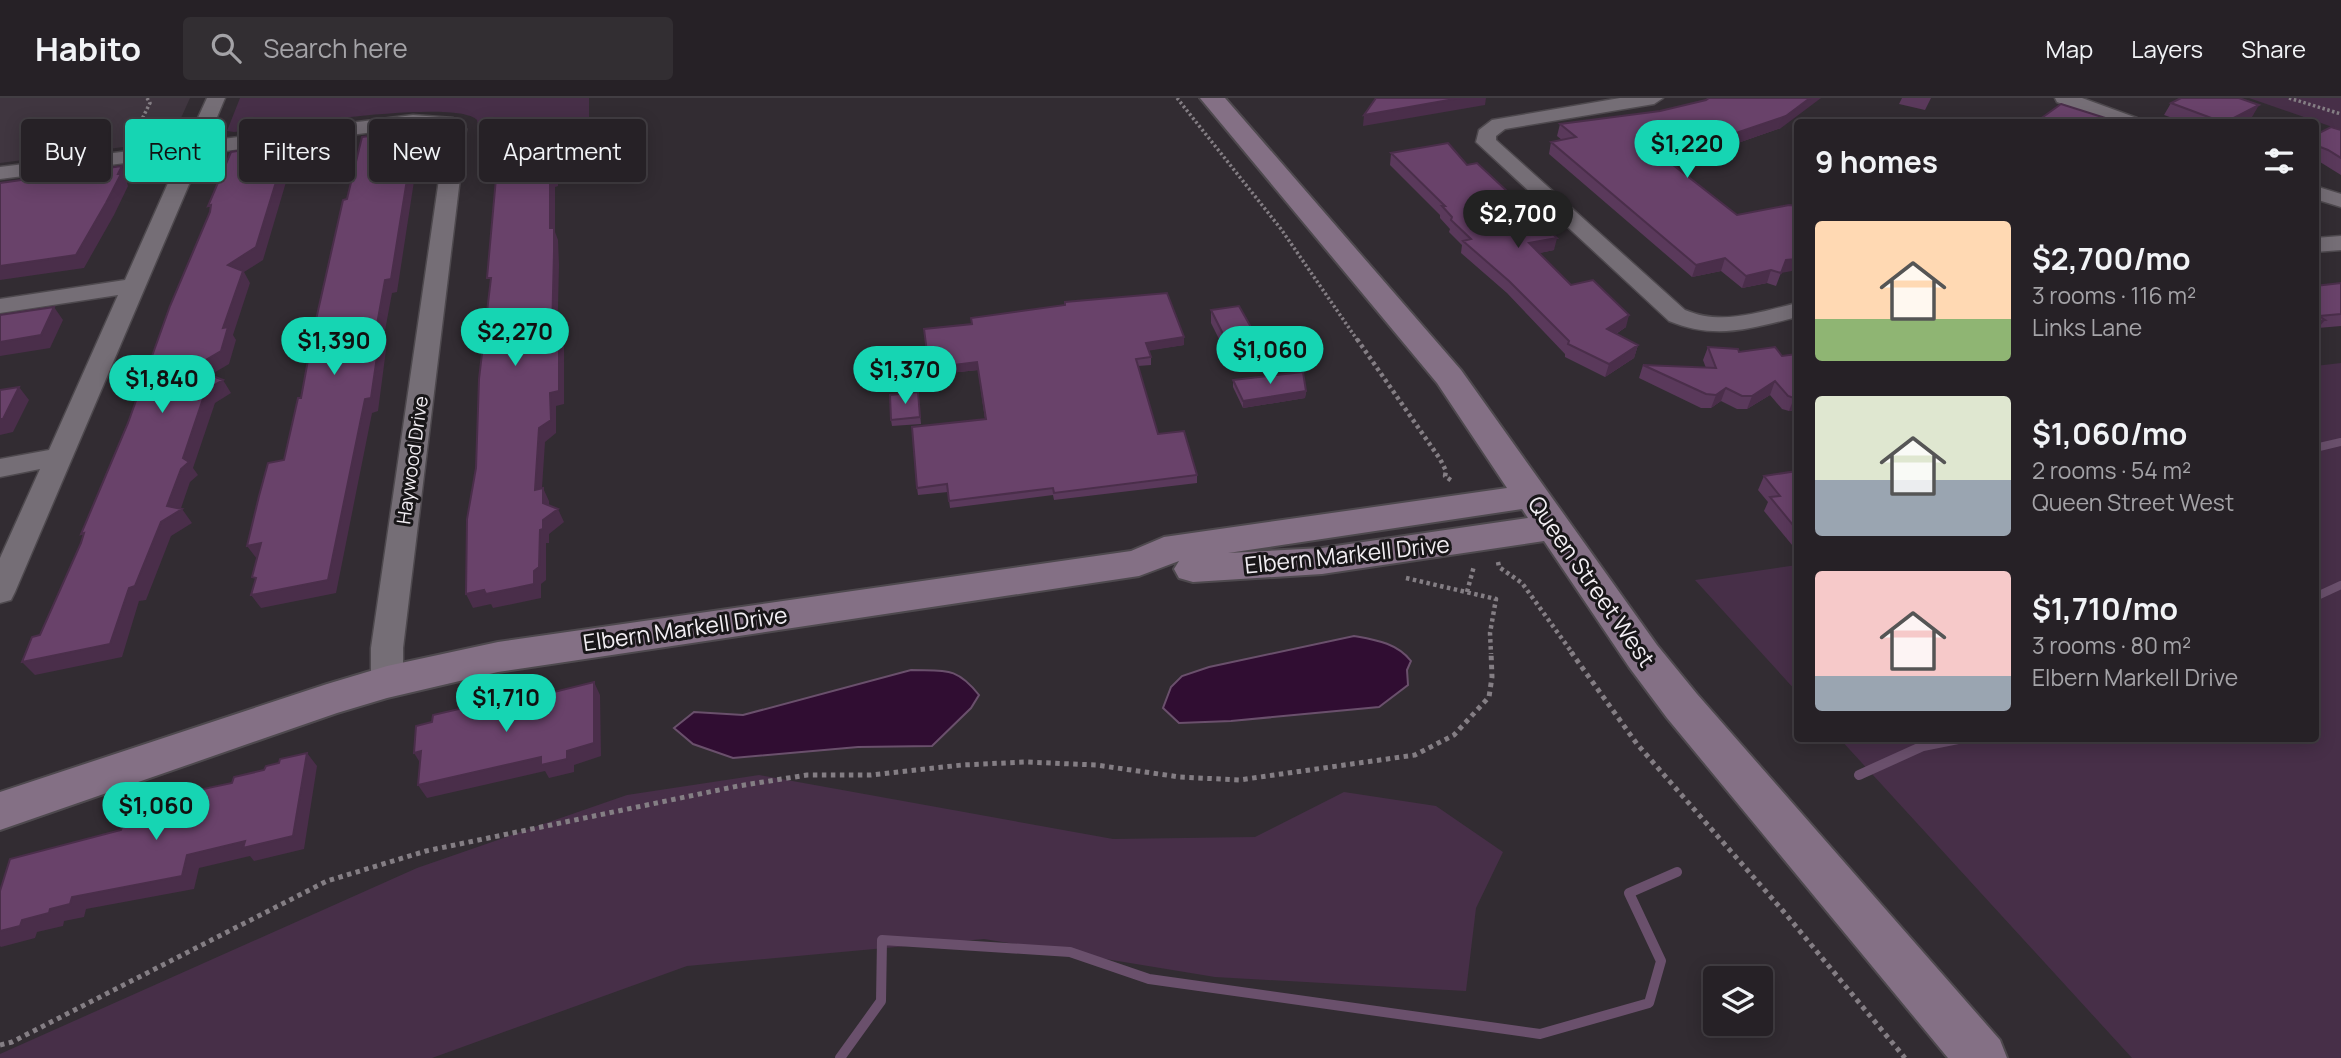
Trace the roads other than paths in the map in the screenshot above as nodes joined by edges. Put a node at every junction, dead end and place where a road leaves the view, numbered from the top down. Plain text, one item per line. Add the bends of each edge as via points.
1 (216, 98) edge
2 (1212, 98) edge
3 (1654, 98) edge
4 (2064, 98) edge
5 (206, 119) edge
6 (2122, 119) edge
7 (225, 144) edge
8 (125, 157) edge
9 (0, 173) edge
10 (178, 182) edge
11 (2319, 193) edge
12 (2341, 201) edge
13 (2341, 243) edge
14 (2319, 245) edge
15 (133, 286) junction
16 (0, 306) edge
17 (1794, 311) edge
18 (59, 457) junction
19 (0, 468) edge
20 (1543, 512) junction
21 (0, 592) edge
22 (387, 682) junction
23 (0, 811) edge
24 (1981, 1058) edge

1 - 5 street
2 - 20 main road, Queen Street West via 1449,377
3 - 17 street via 1499,124 1486,134 1486,142 1643,282 1656,301 1678,316 1703,325 1731,327
4 - 6 street
7 - 22 street, Haywood Drive via 413,121 436,120 456,129 387,648
8 - 9 street
10 - 15 street
11 - 12 street
13 - 14 street
15 - 16 street
15 - 18 street
18 - 19 street
18 - 21 street
20 - 22 main road, Elbern Markell Drive via 1322,561 1164,571 1139,564 557,646
20 - 24 main road, Queen Street West via 1682,706
22 - 23 main road, Elbern Markell Drive

